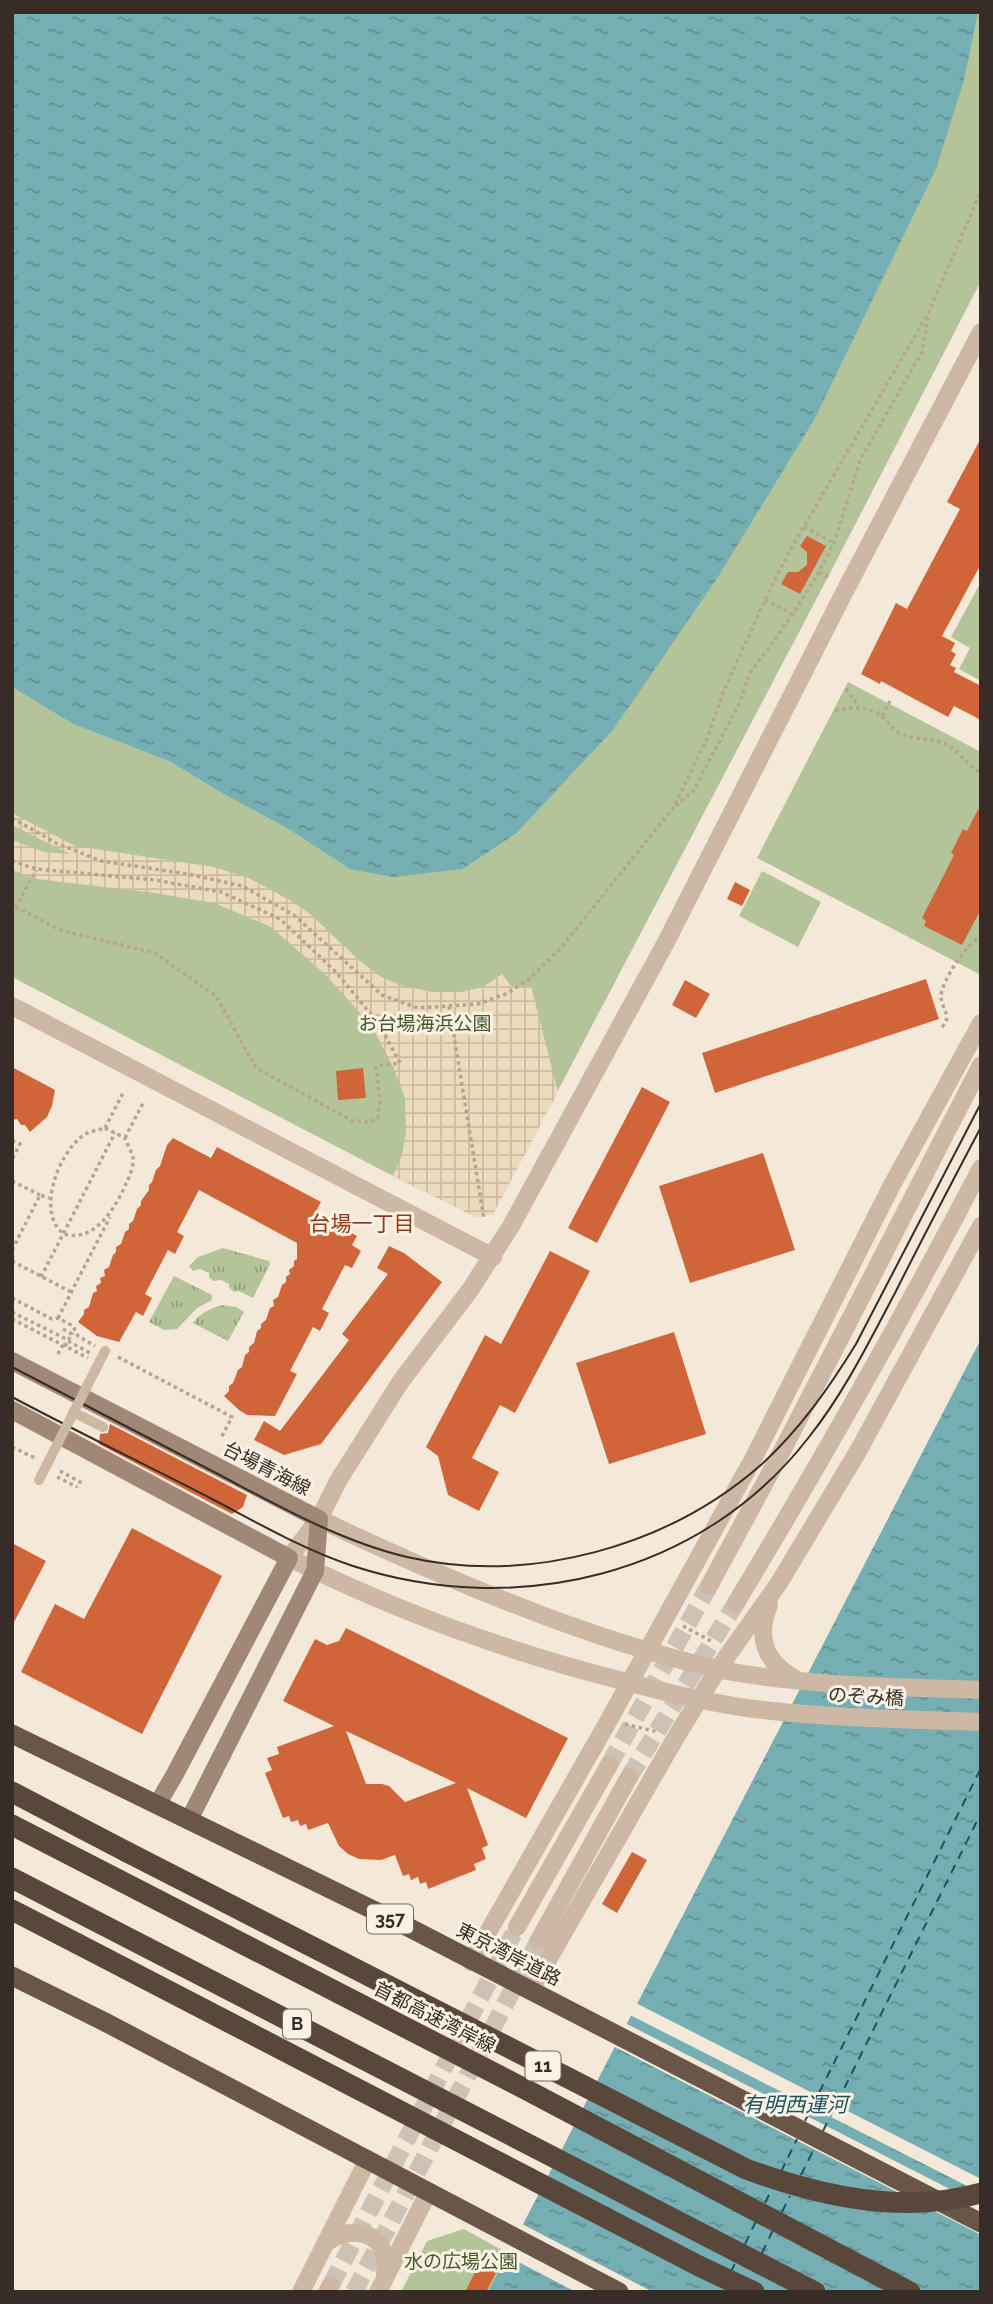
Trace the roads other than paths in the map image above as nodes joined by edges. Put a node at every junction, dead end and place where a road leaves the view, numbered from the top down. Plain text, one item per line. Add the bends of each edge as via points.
1 (981, 332) edge
2 (12, 1006) edge
3 (981, 1023) edge
4 (981, 1043) edge
5 (981, 1065) edge
6 (981, 1168) edge
7 (981, 1226) edge
8 (493, 1257) junction
9 (872, 1275) junction
10 (100, 1357) road end
11 (12, 1361) edge
12 (12, 1410) edge
13 (73, 1412) junction
14 (103, 1427) dead end
15 (43, 1471) road end
16 (319, 1519) junction
17 (289, 1558) junction
18 (316, 1571) junction
19 (779, 1583) junction
20 (709, 1586) tunnel mouth
21 (736, 1603) tunnel mouth
22 (646, 1651) junction
23 (718, 1669) junction
24 (770, 1671) junction
25 (629, 1683) junction
26 (981, 1690) edge
27 (698, 1700) junction
28 (981, 1722) edge
29 (12, 1734) edge
30 (609, 1765) tunnel mouth
31 (629, 1777) tunnel mouth
32 (12, 1792) edge
33 (157, 1805) junction
34 (189, 1820) junction
35 (12, 1825) edge
36 (12, 1878) edge
37 (12, 1910) edge
38 (517, 1927) tunnel mouth
39 (539, 1940) tunnel mouth
40 (471, 1962) junction
41 (12, 1969) edge
42 (12, 1976) edge
43 (530, 1991) junction
44 (103, 2021) junction
45 (367, 2161) junction
46 (428, 2193) junction
47 (981, 2193) edge
48 (981, 2223) edge
49 (326, 2243) junction
50 (381, 2285) edge
51 (301, 2292) edge
52 (619, 2292) edge
53 (754, 2292) edge
54 (816, 2292) edge
55 (911, 2292) edge

1 - 8 street via 665,944
2 - 8 street
3 - 22 street
4 - 9 street
5 - 9 street
6 - 21 street via 870,1373
7 - 19 street via 883,1407
8 - 16 street via 401,1381
9 - 20 street
10 - 13 street, bridge
11 - 16 main road, 台場青海線
12 - 17 main road
13 - 14 street
13 - 15 street, bridge
16 - 17 street
16 - 18 main road, 台場青海線
16 - 22 street, のぞみ橋 via 509,1603
17 - 18 street, のぞみ橋
17 - 33 main road
18 - 25 street, のぞみ橋 via 495,1644
18 - 34 main road, 台場青海線
19 - 23 street
19 - 24 street via 762,1626
22 - 23 street, のぞみ橋
22 - 25 street
23 - 24 street, のぞみ橋
23 - 27 street
24 - 26 street, のぞみ橋 via 835,1684
25 - 27 street, のぞみ橋
25 - 40 street
27 - 28 street, のぞみ橋 via 748,1708
27 - 43 street
29 - 33 highway, 東京湾岸道路 / 357
30 - 38 street
31 - 39 street
32 - 47 highway, 11, bridge via 746,2169 851,2199 947,2200
33 - 34 highway, 東京湾岸道路 / 357
34 - 40 highway, 東京湾岸道路 / 357
35 - 55 highway, 首都高速湾岸線 / B
36 - 54 highway, B
37 - 53 highway, bridge
40 - 43 highway, 東京湾岸道路 / 357
41 - 44 highway
42 - 44 highway
43 - 48 highway, 東京湾岸道路 / 357, bridge
44 - 45 highway
45 - 46 highway
45 - 49 street
46 - 50 street
46 - 52 highway
49 - 50 street via 338,2234 367,2234 385,2257
49 - 51 street

